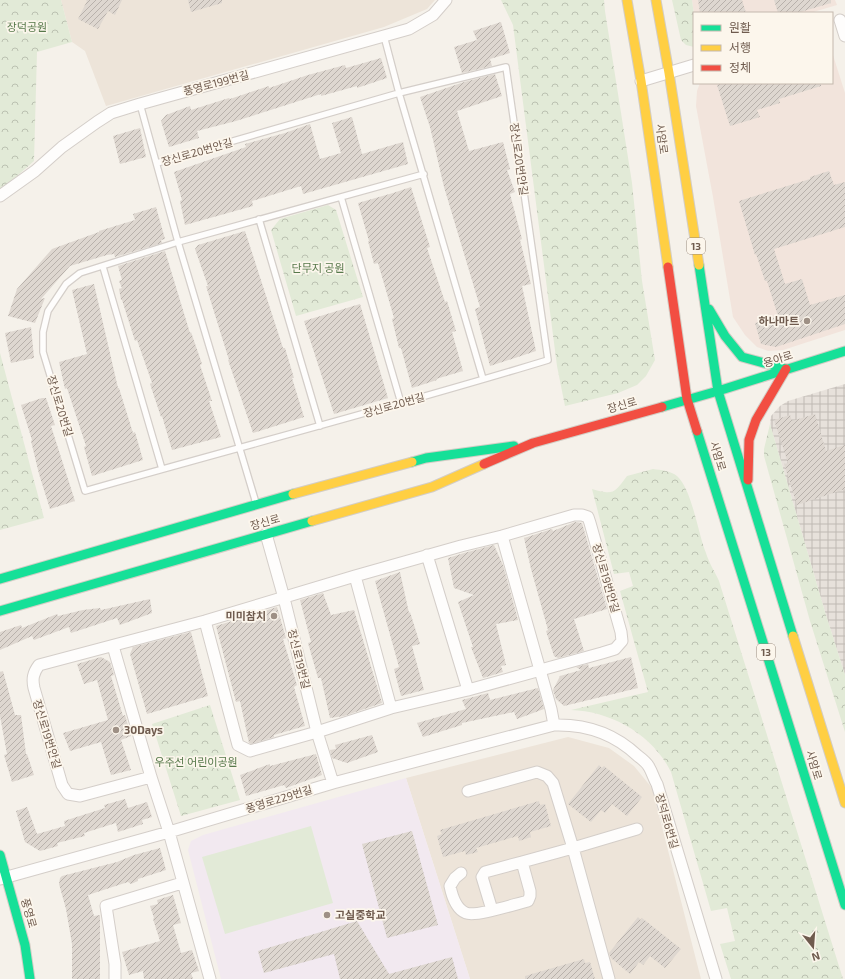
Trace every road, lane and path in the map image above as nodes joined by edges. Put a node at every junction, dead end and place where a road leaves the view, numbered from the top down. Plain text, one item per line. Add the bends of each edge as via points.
1 (446, 0) edge
2 (627, 0) edge
3 (656, 0) edge
4 (839, 20) edge
5 (384, 36) junction
6 (845, 36) edge
7 (693, 65) edge
8 (669, 73) junction
9 (642, 81) junction
10 (399, 93) junction
11 (140, 104) junction
12 (156, 163) junction
13 (424, 174) junction
14 (0, 196) edge
15 (340, 196) junction
16 (259, 219) junction
17 (178, 242) junction
18 (103, 267) junction
19 (704, 301) junction
20 (845, 351) edge
21 (548, 360) joint
22 (786, 369) junction
23 (483, 379) junction
24 (718, 391) junction
25 (687, 399) junction
26 (401, 403) junction
27 (320, 426) junction
28 (533, 443) junction
29 (240, 448) junction
30 (162, 469) junction
31 (748, 490) junction
32 (256, 504) junction
33 (266, 534) junction
34 (502, 536) junction
35 (427, 555) junction
36 (355, 576) junction
37 (0, 579) edge
38 (284, 598) junction
39 (0, 611) edge
40 (205, 621) junction
41 (113, 646) junction
42 (540, 670) junction
43 (468, 690) junction
44 (391, 708) junction
45 (554, 725) junction
46 (317, 732) junction
47 (151, 777) junction
48 (333, 783) junction
49 (468, 791) dead end
50 (845, 803) edge
51 (638, 829) dead end
52 (169, 832) junction
53 (573, 848) junction
54 (0, 855) edge
55 (522, 862) junction
56 (461, 873) dead end
57 (3, 878) edge
58 (182, 884) junction
59 (845, 905) edge
60 (492, 910) junction
61 (30, 979) edge
62 (115, 979) edge
63 (210, 979) edge
64 (610, 979) edge
65 (716, 979) edge

1 - 5 street, 풍영로199번길 via 433,15 409,29
2 - 9 main road, 사암로 / 13
3 - 8 main road, 사암로 / 13
4 - 6 street
5 - 10 lane
5 - 11 street, 풍영로199번길
7 - 8 street
8 - 9 street
8 - 19 main road, 사암로 / 13
9 - 25 main road, 사암로 / 13
10 - 12 lane, 장신로20번안길
10 - 13 lane
10 - 21 lane, 장신로20번안길 via 506,67
11 - 12 lane
11 - 14 street, 풍영로199번길 via 111,113 97,122
12 - 17 lane
13 - 15 lane, 장신로20번길
13 - 23 lane
15 - 16 lane, 장신로20번길
15 - 26 lane
16 - 17 lane, 장신로20번길
16 - 27 lane
17 - 18 lane, 장신로20번길
17 - 29 lane
18 - 30 lane
18 - 30 lane, 장신로20번길 via 80,273 58,294 48,311 43,332 44,352 85,491
19 - 22 main road via 725,336 742,356
19 - 24 main road, 사암로 / 13
20 - 22 main road, 용아로
21 - 23 lane, 장신로20번길
22 - 24 main road, 용아로
22 - 31 main road via 756,420 748,440
23 - 26 lane, 장신로20번길
24 - 25 main road, 장신로
24 - 31 main road, 사암로 / 13
25 - 28 main road, 장신로
25 - 59 main road, 사암로 / 13
26 - 27 lane, 장신로20번길
27 - 29 lane, 장신로20번길
28 - 32 main road, 장신로 via 426,458
28 - 33 main road, 장신로 via 432,487
29 - 30 lane, 장신로20번길
29 - 32 lane
31 - 50 main road, 사암로 / 13
32 - 37 main road, 장신로
33 - 38 street, 장신로19번길
33 - 39 main road, 장신로
34 - 35 street, 장신로19번안길
34 - 42 street
34 - 42 street, 장신로19번안길 via 574,515 588,517 621,632 622,641 615,649
35 - 36 street, 장신로19번안길
35 - 43 street
36 - 38 street, 장신로19번안길
36 - 44 street
38 - 40 street, 장신로19번안길
38 - 46 street, 장신로19번길
40 - 41 street, 장신로19번안길
40 - 46 street, 장신로19번안길 via 238,745 250,751
41 - 47 street
41 - 47 street, 장신로19번안길 via 39,665 34,672 32,680 62,785 68,794 80,796
42 - 43 street, 장신로19번안길
42 - 45 street
43 - 44 street, 장신로19번안길
44 - 46 street, 장신로19번안길
45 - 48 street, 풍영로229번길
45 - 65 street, 장덕로6번길 via 589,728 614,738 649,766 657,784
46 - 48 street, 장신로19번길
47 - 52 street
48 - 52 street, 풍영로229번길
49 - 53 street via 538,772 547,776 553,783
51 - 53 street
52 - 57 street, 풍영로229번길
52 - 58 street
53 - 55 street
53 - 64 street
54 - 57 main road, 풍영로
55 - 60 street via 530,891 528,901
55 - 60 street via 485,872 482,877
56 - 60 street via 450,886 458,906 466,913 477,914
57 - 61 main road, 풍영로 via 25,945
58 - 62 street via 106,906
58 - 63 street

